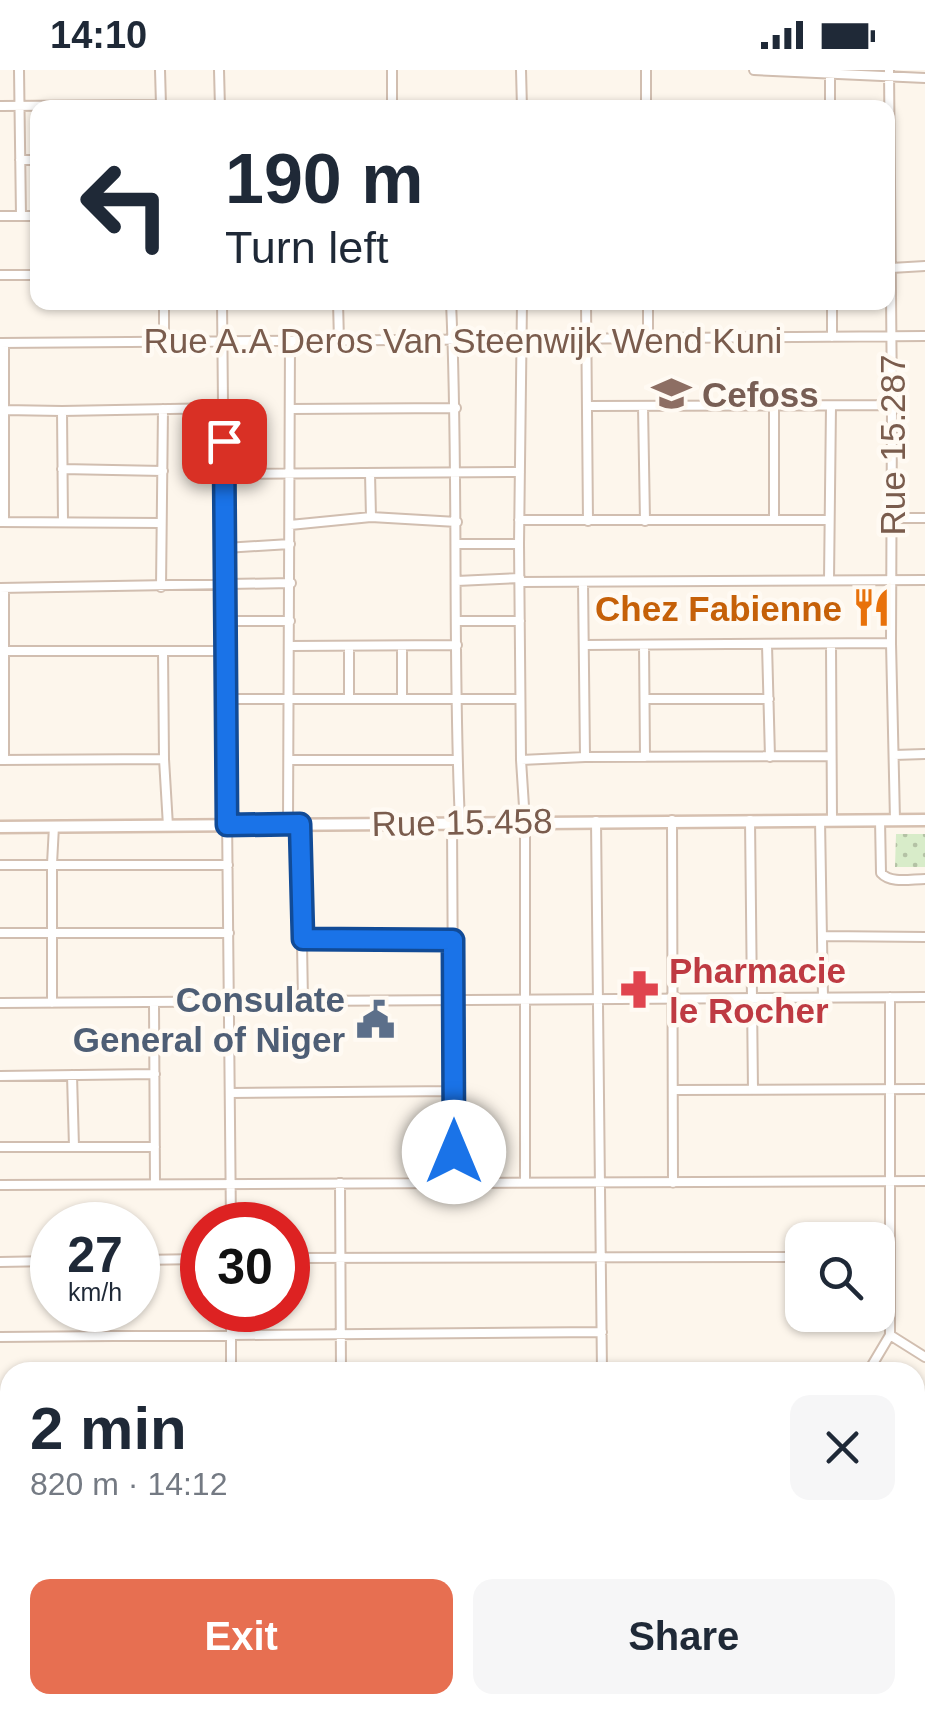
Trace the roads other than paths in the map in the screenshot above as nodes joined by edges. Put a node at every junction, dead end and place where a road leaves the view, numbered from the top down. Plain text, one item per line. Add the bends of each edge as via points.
1 (19, 70) edge
2 (160, 70) edge
3 (219, 70) edge
4 (392, 70) edge
5 (522, 70) edge
6 (646, 70) edge
7 (754, 70) edge
8 (830, 74) junction
9 (889, 74) edge
10 (925, 78) edge
11 (161, 100) edge
12 (220, 100) edge
13 (392, 100) edge
14 (522, 100) edge
15 (646, 100) edge
16 (830, 100) edge
17 (889, 100) edge
18 (0, 106) edge
19 (20, 106) junction
20 (30, 106) edge
21 (20, 160) junction
22 (30, 160) edge
23 (0, 216) edge
24 (21, 216) junction
25 (30, 216) edge
26 (925, 266) edge
27 (895, 268) edge
28 (0, 275) edge
29 (30, 275) edge
30 (164, 310) edge
31 (222, 310) edge
32 (338, 310) edge
33 (451, 310) edge
34 (522, 310) edge
35 (586, 310) edge
36 (648, 310) edge
37 (832, 310) edge
38 (892, 310) edge
39 (892, 336) junction
40 (925, 336) edge
41 (832, 337) junction
42 (648, 338) junction
43 (586, 339) junction
44 (453, 340) junction
45 (522, 340) junction
46 (290, 341) junction
47 (339, 341) junction
48 (164, 342) junction
49 (222, 342) junction
50 (2, 343) edge
51 (587, 406) junction
52 (644, 406) junction
53 (774, 406) junction
54 (831, 406) junction
55 (892, 406) junction
56 (223, 408) junction
57 (456, 408) junction
58 (163, 409) junction
59 (290, 409) junction
60 (4, 410) junction
61 (62, 411) junction
62 (62, 470) junction
63 (162, 470) junction
64 (456, 472) junction
65 (520, 472) junction
66 (370, 473) junction
67 (224, 474) junction
68 (290, 474) junction
69 (371, 517) junction
70 (892, 518) junction
71 (925, 518) edge
72 (519, 520) junction
73 (774, 520) junction
74 (828, 520) junction
75 (588, 521) junction
76 (645, 521) junction
77 (2, 522) edge
78 (62, 522) junction
79 (161, 522) junction
80 (456, 522) junction
81 (290, 525) junction
82 (290, 544) junction
83 (457, 544) junction
84 (519, 544) junction
85 (225, 548) junction
86 (457, 580) junction
87 (520, 580) junction
88 (829, 580) junction
89 (891, 580) junction
90 (925, 580) edge
91 (583, 582) junction
92 (291, 583) junction
93 (225, 584) junction
94 (162, 586) junction
95 (2, 588) edge
96 (225, 621) junction
97 (290, 621) junction
98 (520, 621) junction
99 (457, 622) junction
100 (890, 644) junction
101 (457, 645) junction
102 (584, 645) junction
103 (644, 645) junction
104 (831, 645) junction
105 (290, 646) junction
106 (348, 646) junction
107 (402, 646) junction
108 (767, 646) junction
109 (4, 650) junction
110 (163, 650) junction
111 (226, 650) junction
112 (350, 698) junction
113 (402, 698) junction
114 (457, 698) junction
115 (226, 699) junction
116 (290, 699) junction
117 (520, 699) junction
118 (644, 699) junction
119 (769, 700) junction
120 (925, 754) edge
121 (894, 755) junction
122 (831, 756) junction
123 (585, 757) junction
124 (645, 757) junction
125 (164, 758) junction
126 (770, 758) junction
127 (2, 760) edge
128 (290, 760) junction
129 (457, 760) junction
130 (522, 760) junction
131 (672, 820) junction
132 (750, 820) junction
133 (826, 820) junction
134 (880, 820) junction
135 (894, 820) junction
136 (925, 820) edge
137 (596, 821) junction
138 (456, 822) junction
139 (525, 822) junction
140 (294, 824) junction
141 (227, 825) junction
142 (0, 826) edge
143 (54, 826) junction
144 (168, 826) junction
145 (52, 864) junction
146 (0, 865) edge
147 (228, 865) junction
148 (925, 879) edge
149 (51, 932) junction
150 (0, 933) edge
151 (228, 933) junction
152 (823, 936) junction
153 (925, 937) edge
154 (303, 939) junction
155 (453, 940) junction
156 (890, 997) junction
157 (925, 997) edge
158 (823, 998) junction
159 (752, 999) junction
160 (525, 1000) junction
161 (600, 1000) junction
162 (672, 1000) junction
163 (454, 1001) junction
164 (154, 1002) junction
165 (228, 1002) junction
166 (303, 1002) junction
167 (52, 1003) junction
168 (0, 1004) edge
169 (155, 1074) junction
170 (72, 1075) junction
171 (0, 1076) edge
172 (889, 1089) junction
173 (674, 1090) junction
174 (752, 1090) junction
175 (925, 1090) edge
176 (454, 1091) junction
177 (230, 1092) junction
178 (74, 1147) junction
179 (155, 1147) junction
180 (0, 1148) edge
181 (925, 1181) edge
182 (454, 1182) junction
183 (525, 1182) junction
184 (600, 1182) junction
185 (890, 1182) junction
186 (673, 1183) junction
187 (156, 1184) junction
188 (340, 1184) junction
189 (0, 1185) edge
190 (231, 1185) junction
191 (231, 1202) edge
192 (891, 1222) edge
193 (785, 1257) edge
194 (310, 1258) edge
195 (339, 1258) junction
196 (600, 1258) junction
197 (30, 1261) edge
198 (0, 1262) edge
199 (230, 1332) edge
200 (602, 1332) junction
201 (890, 1332) edge
202 (340, 1334) junction
203 (890, 1335) junction
204 (230, 1336) junction
205 (0, 1337) edge
206 (925, 1357) edge
207 (231, 1362) edge
208 (340, 1362) edge
209 (602, 1362) edge
210 (874, 1362) edge

1 - 19 street
2 - 11 street
3 - 12 street
4 - 13 street
5 - 14 street
6 - 15 street
7 - 8 street
8 - 9 street
8 - 16 street
9 - 10 street
9 - 17 street, Rue 15.287
18 - 19 street
19 - 20 street
19 - 21 street
21 - 22 street
21 - 24 street
23 - 24 street
24 - 25 street
26 - 27 street
28 - 29 street
30 - 48 street
31 - 49 street
32 - 47 street
33 - 44 street
34 - 45 street
35 - 43 street
36 - 42 street
37 - 41 street
38 - 39 street, Rue 15.287
39 - 40 street, Rue A.A Deros Van Steenwijk Wend Kuni
39 - 41 street, Rue A.A Deros Van Steenwijk Wend Kuni
39 - 55 street, Rue 15.287
41 - 42 street, Rue A.A Deros Van Steenwijk Wend Kuni
42 - 43 street, Rue A.A Deros Van Steenwijk Wend Kuni
43 - 45 street, Rue A.A Deros Van Steenwijk Wend Kuni
43 - 51 street
44 - 45 street, Rue A.A Deros Van Steenwijk Wend Kuni
44 - 47 street, Rue A.A Deros Van Steenwijk Wend Kuni
44 - 57 street
45 - 65 street
46 - 47 street, Rue A.A Deros Van Steenwijk Wend Kuni
46 - 49 street, Rue A.A Deros Van Steenwijk Wend Kuni
46 - 59 street
48 - 49 street, Rue A.A Deros Van Steenwijk Wend Kuni
48 - 50 street, Rue A.A Deros Van Steenwijk Wend Kuni
49 - 56 street
50 - 60 street
51 - 52 street
51 - 75 street
52 - 53 street
52 - 76 street
53 - 54 street
53 - 73 street
54 - 55 street
54 - 74 street
55 - 70 street, Rue 15.287
56 - 58 street
56 - 67 street
57 - 59 street
57 - 64 street
58 - 61 street
58 - 63 street
59 - 68 street
60 - 61 street
60 - 77 street
61 - 62 street
62 - 63 street
62 - 78 street
63 - 79 street
64 - 65 street
64 - 66 street
64 - 80 street
65 - 72 street
66 - 68 street
66 - 69 street
67 - 68 street
67 - 85 street
68 - 81 street
69 - 80 street
69 - 81 street
70 - 71 street
70 - 89 street, Rue 15.287
72 - 75 street
72 - 84 street
73 - 74 street
73 - 76 street
74 - 88 street
75 - 76 street
77 - 78 street
78 - 79 street
79 - 94 street
80 - 83 street
81 - 82 street
82 - 85 street
82 - 92 street
83 - 84 street
83 - 86 street
84 - 87 street
85 - 93 street
86 - 87 street
86 - 99 street
87 - 91 street
87 - 98 street
88 - 89 street
88 - 91 street
89 - 90 street
89 - 100 street, Rue 15.287
91 - 102 street
92 - 93 street
92 - 97 street
93 - 94 street
93 - 96 street
94 - 95 street
95 - 109 street
96 - 97 street
96 - 111 street
97 - 105 street
98 - 99 street
98 - 117 street
99 - 101 street
100 - 104 street
100 - 121 street, Rue 15.287
101 - 107 street
101 - 114 street
102 - 103 street
102 - 123 street
103 - 108 street
103 - 118 street
104 - 108 street
104 - 122 street
105 - 106 street
105 - 116 street
106 - 107 street
106 - 112 street
107 - 113 street
108 - 119 street
109 - 110 street
109 - 127 street
110 - 111 street
110 - 125 street
111 - 115 street
112 - 113 street
112 - 116 street
113 - 114 street
114 - 117 street
114 - 129 street
115 - 116 street
115 - 141 street
116 - 128 street
117 - 130 street
118 - 119 street
118 - 124 street
119 - 126 street
120 - 121 street
121 - 135 street, Rue 15.287
122 - 126 street
122 - 133 street
123 - 124 street
123 - 130 street
124 - 126 street
125 - 127 street
125 - 144 street
128 - 129 street
128 - 140 street
129 - 138 street
130 - 139 street
131 - 132 main road, Rue 15.458
131 - 137 main road, Rue 15.458
131 - 162 street
132 - 133 main road, Rue 15.458
132 - 159 street
133 - 134 main road, Rue 15.458
133 - 152 street
134 - 135 main road, Rue 15.458
134 - 148 street via 881,873 890,880
135 - 136 main road, Rue 15.458
137 - 139 main road, Rue 15.458
137 - 161 street
138 - 139 main road, Rue 15.458
138 - 140 main road, Rue 15.458
138 - 155 street
139 - 160 street
140 - 141 main road, Rue 15.458
140 - 154 street
141 - 144 main road, Rue 15.458
141 - 147 street
142 - 143 main road, Rue 15.458
143 - 144 main road, Rue 15.458
143 - 145 street
145 - 146 street
145 - 147 street
145 - 149 street
147 - 151 street
149 - 150 street
149 - 151 street
149 - 167 street
151 - 165 street
152 - 153 street
152 - 158 street
154 - 155 street
154 - 166 street
155 - 163 street
156 - 157 street
156 - 158 street
156 - 172 street
158 - 159 street
159 - 162 street
159 - 174 street
160 - 161 street
160 - 163 street
160 - 183 street
161 - 162 street
161 - 184 street
162 - 173 street
163 - 166 street
163 - 176 street
164 - 165 street
164 - 167 street
164 - 169 street
165 - 166 street
165 - 177 street
167 - 168 street
169 - 170 street
169 - 179 street
170 - 171 street
170 - 178 street
172 - 174 street
172 - 175 street
172 - 185 street
173 - 174 street
173 - 186 street
176 - 177 street
176 - 182 street
177 - 190 street
178 - 179 street
178 - 180 street
179 - 187 street
181 - 185 street
182 - 183 street
182 - 188 street
183 - 184 street
184 - 186 street
184 - 196 street
185 - 186 street
185 - 192 street
187 - 189 street
187 - 190 street
188 - 190 street
188 - 195 street
190 - 191 street
193 - 196 street
194 - 195 street
195 - 196 street
195 - 202 street
196 - 200 street
197 - 198 street
199 - 204 street
200 - 202 street
200 - 209 street
201 - 203 street
202 - 204 street
202 - 208 street
203 - 206 street
203 - 210 street
204 - 205 street
204 - 207 street

